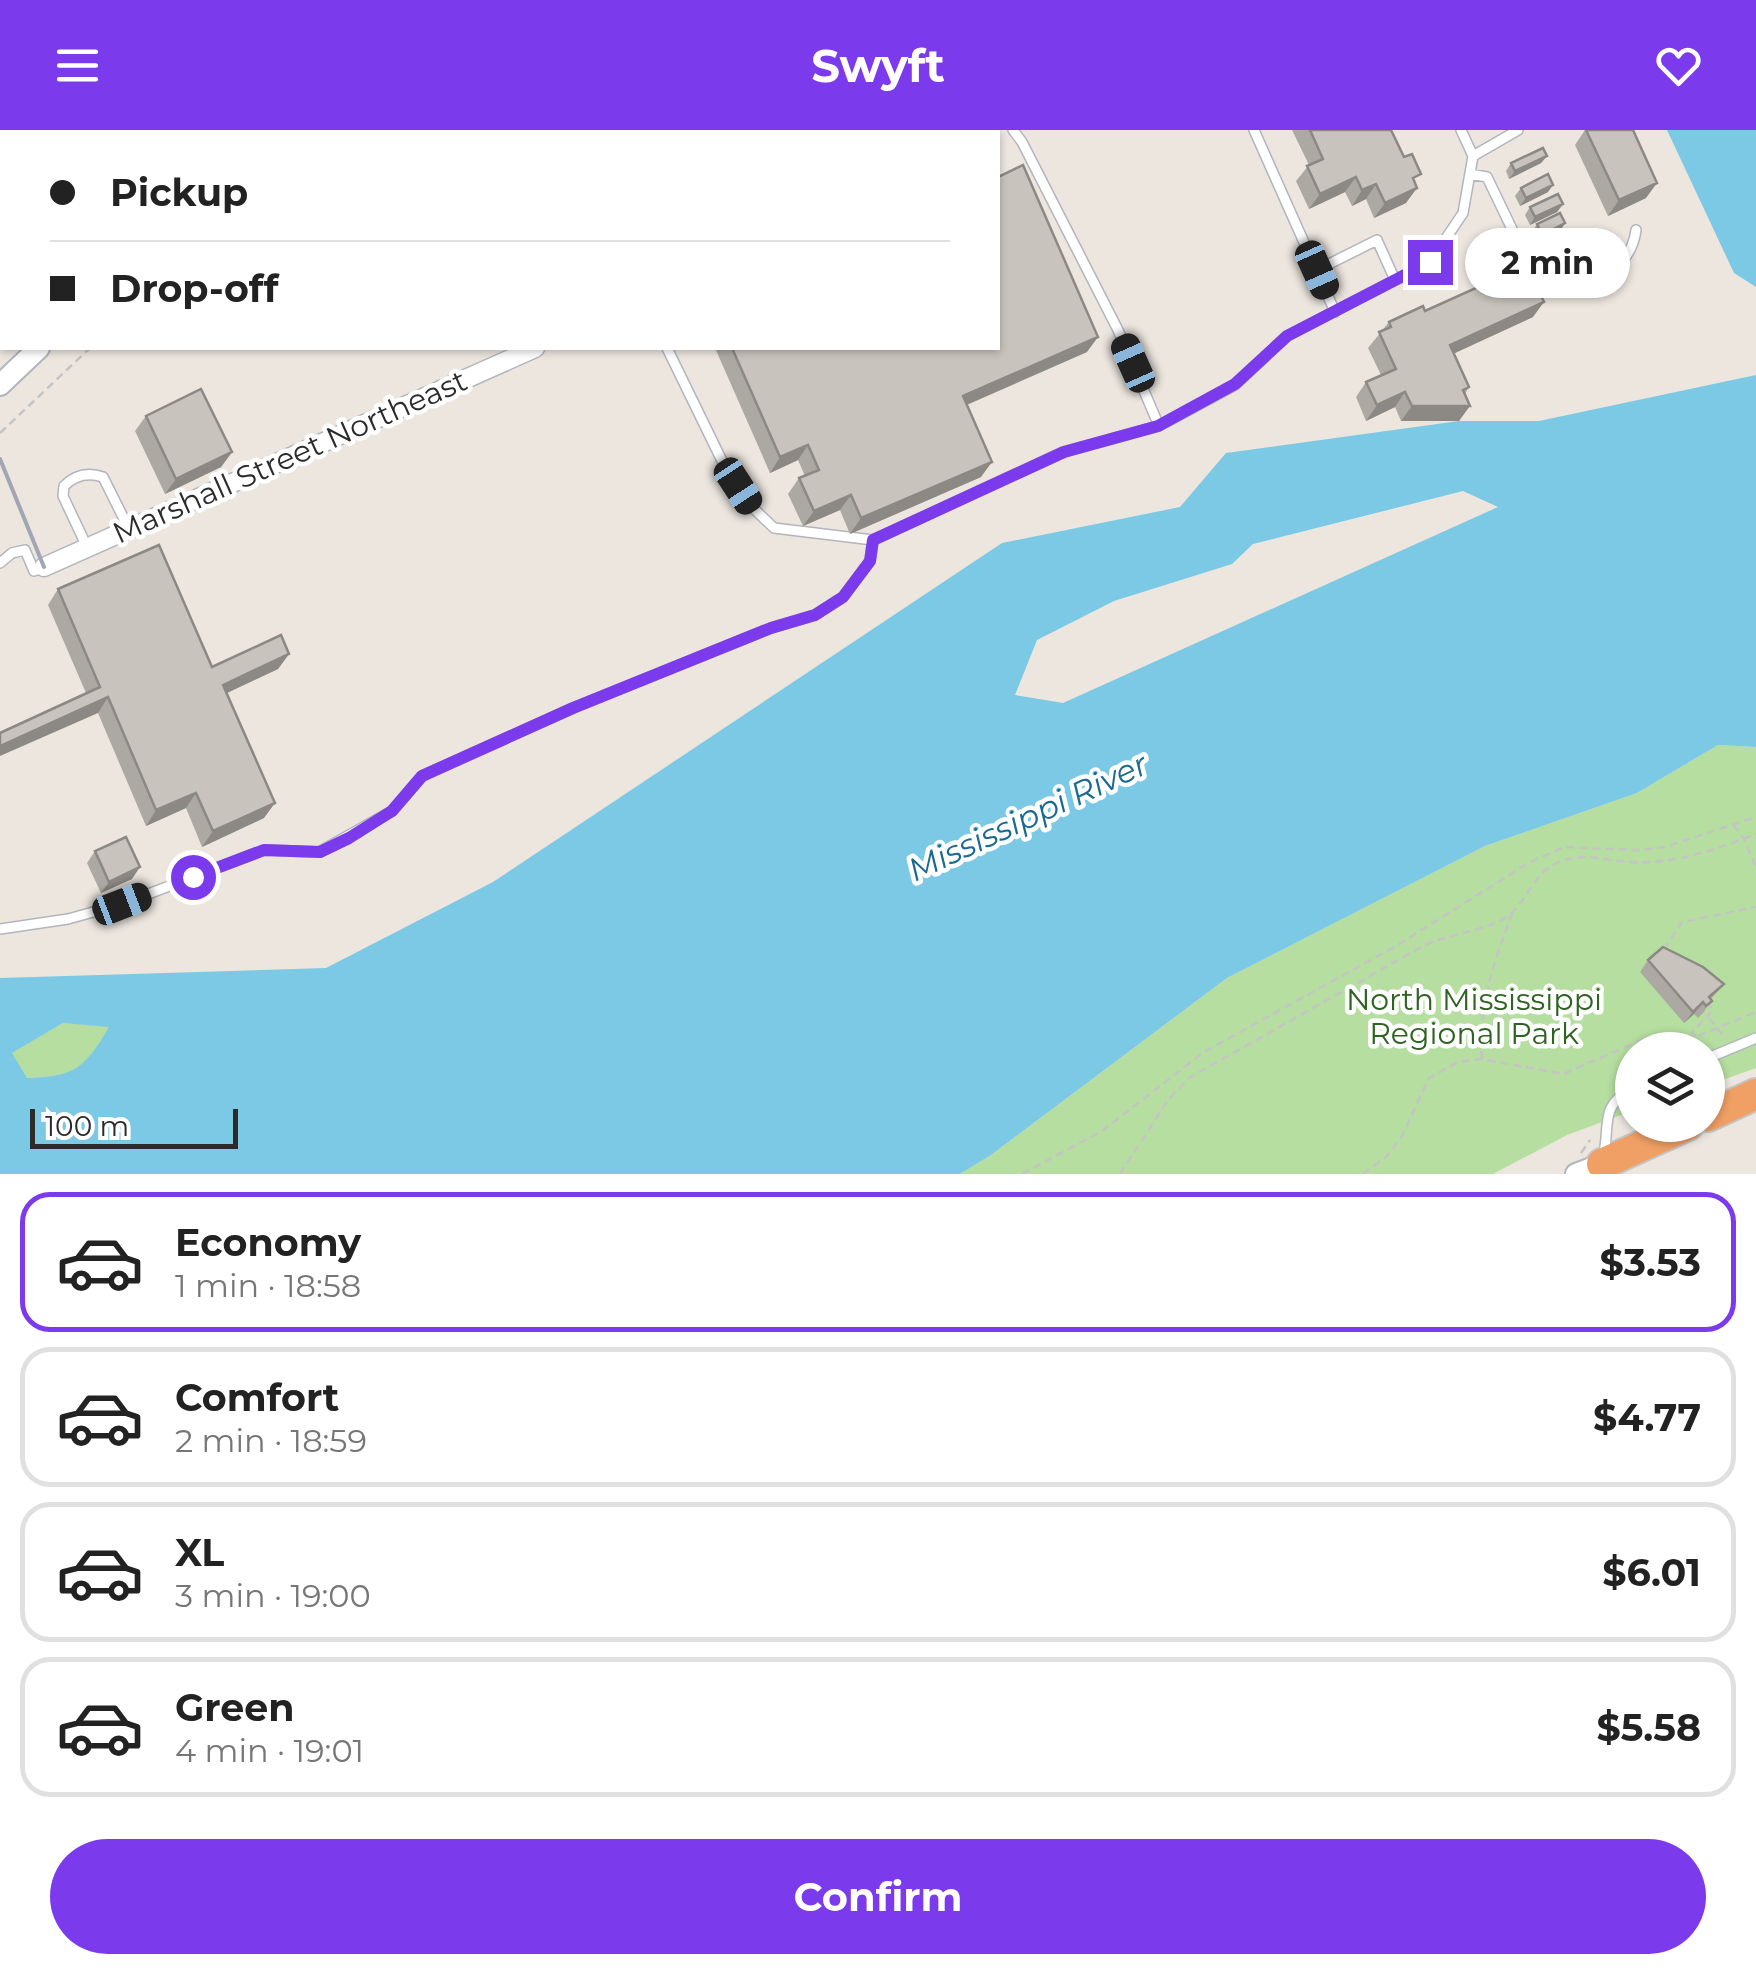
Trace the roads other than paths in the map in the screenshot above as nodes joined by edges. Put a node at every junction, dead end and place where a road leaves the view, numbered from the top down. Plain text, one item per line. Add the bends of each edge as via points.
1 (1012, 130) edge
2 (1254, 130) edge
3 (1461, 130) edge
4 (1518, 130) edge
5 (1473, 156) junction
6 (1470, 174) junction
7 (1636, 230) dead end
8 (1317, 270) junction
9 (1395, 280) junction
10 (1336, 312) junction
11 (37, 350) edge
12 (532, 350) edge
13 (668, 350) edge
14 (0, 386) edge
15 (1158, 426) junction
16 (129, 529) junction
17 (873, 540) junction
18 (87, 548) junction
19 (0, 551) edge
20 (12, 553) junction
21 (0, 563) edge
22 (44, 567) joint
23 (0, 929) edge
24 (1756, 1038) edge
25 (1725, 1051) edge
26 (1756, 1094) edge
27 (1615, 1100) edge
28 (1725, 1108) edge
29 (1643, 1142) edge
30 (1589, 1162) edge

1 - 15 lane via 1118,330
2 - 8 lane
3 - 5 lane
4 - 5 lane
5 - 6 lane
6 - 7 lane via 1487,177 1523,252 1573,285 1625,260
6 - 9 lane via 1463,213 1430,262
8 - 9 lane via 1377,240
8 - 10 lane
9 - 10 lane
10 - 15 lane via 1287,336 1235,384
11 - 14 street
12 - 16 street, Marshall Street Northeast
13 - 17 lane via 725,466 774,528
15 - 17 lane via 1064,452
16 - 18 street, Marshall Street Northeast
16 - 18 lane via 103,478 71,480 63,496
17 - 23 lane via 870,561 843,597 815,615 573,708 422,776 392,811 320,852 264,850 122,904
18 - 22 street, Marshall Street Northeast
19 - 20 lane
20 - 21 lane
20 - 22 lane via 25,550 34,572
24 - 25 lane
26 - 28 highway
27 - 30 lane
29 - 30 highway

